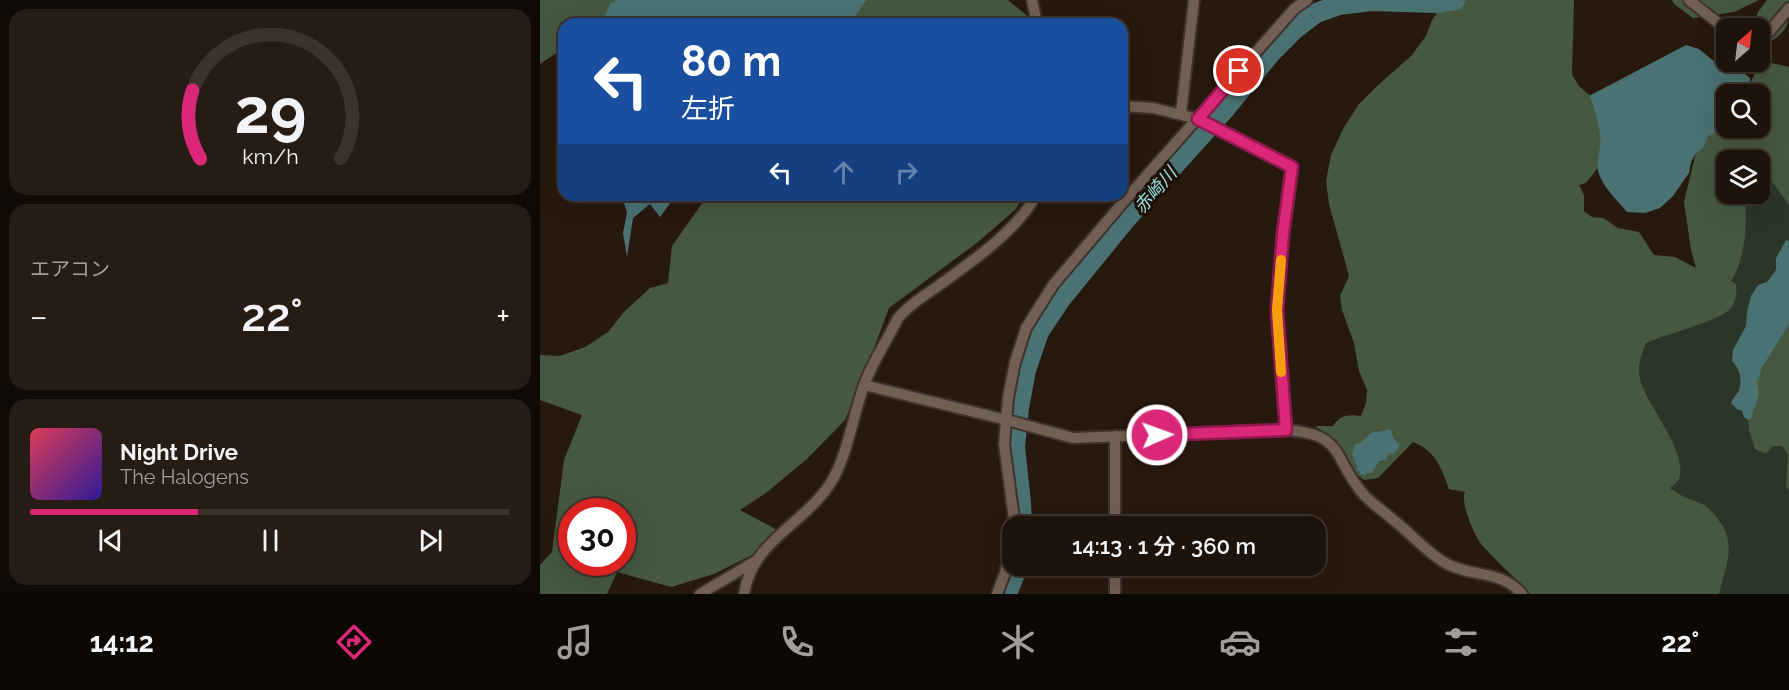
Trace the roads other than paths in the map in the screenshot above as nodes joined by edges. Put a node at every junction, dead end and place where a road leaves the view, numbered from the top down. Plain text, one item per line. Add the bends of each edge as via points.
1 (1032, 0) edge
2 (1194, 0) edge
3 (1307, 0) edge
4 (1689, 0) edge
5 (1789, 8) edge
6 (1036, 18) edge
7 (1716, 21) edge
8 (1770, 31) edge
9 (1128, 107) edge
10 (1181, 113) junction
11 (1198, 119) junction
12 (1128, 197) edge
13 (1033, 201) edge
14 (1124, 201) edge
15 (864, 386) junction
16 (1007, 420) junction
17 (1286, 430) junction
18 (1115, 436) junction
19 (1014, 516) edge
20 (1115, 516) edge
21 (754, 562) junction
22 (1004, 576) edge
23 (1115, 576) edge
24 (699, 594) edge
25 (744, 594) edge
26 (997, 594) edge
27 (1115, 594) edge
28 (1522, 594) edge

1 - 6 street
2 - 10 street
3 - 11 street via 1295,8
4 - 7 street
5 - 8 street
9 - 10 street
10 - 11 street
11 - 12 street
11 - 17 street via 1292,167 1277,310
13 - 15 street via 1020,220 906,309
14 - 16 street via 1053,285 1026,328 1015,362
15 - 16 street
15 - 21 street via 831,483 813,506
16 - 18 street via 1073,438
16 - 19 street via 1005,444
17 - 18 street
17 - 28 street via 1307,431 1323,438 1337,451 1366,496 1445,563 1498,576
18 - 20 street
21 - 24 street
21 - 25 street
22 - 26 street
23 - 27 street

